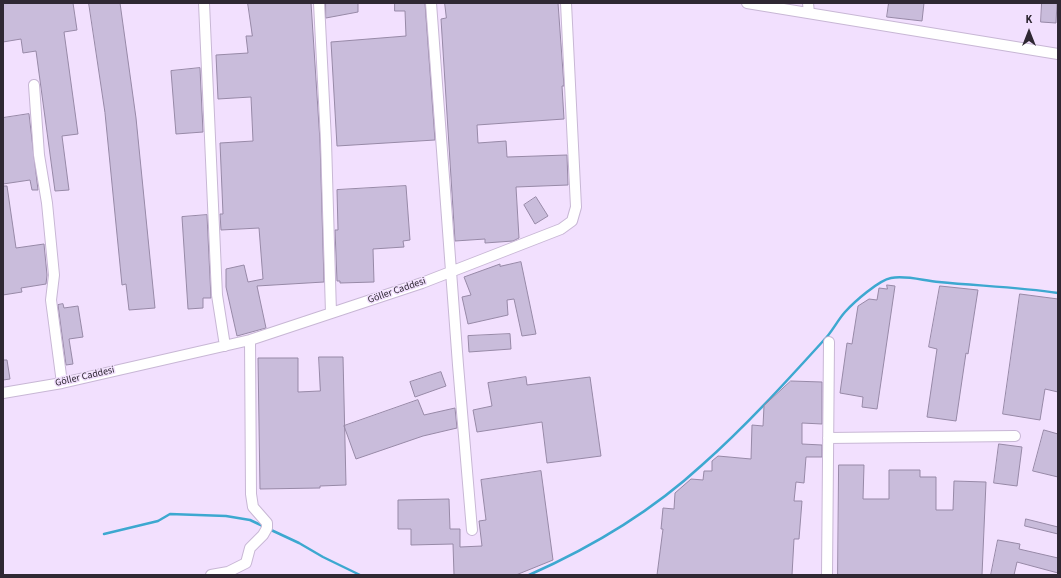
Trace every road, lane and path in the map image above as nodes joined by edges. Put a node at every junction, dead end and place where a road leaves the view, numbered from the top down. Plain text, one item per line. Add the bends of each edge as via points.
1 (204, 3) edge
2 (319, 3) edge
3 (432, 3) edge
4 (566, 3) edge
5 (747, 3) edge
6 (808, 8) edge
7 (1058, 54) edge
8 (34, 85) dead end
9 (452, 271) junction
10 (331, 313) junction
11 (250, 340) junction
12 (829, 342) dead end
13 (224, 346) junction
14 (62, 383) junction
15 (3, 393) edge
16 (1015, 436) dead end
17 (828, 438) junction
18 (472, 530) dead end
19 (211, 575) edge
20 (827, 575) edge

1 - 13 street via 217,295
2 - 10 street
3 - 9 street
4 - 9 street, Göller Caddesi via 576,207 572,221 540,238
5 - 6 street
6 - 7 street
8 - 14 street via 39,155 54,275 50,300
9 - 10 street, Göller Caddesi
9 - 18 street
10 - 11 street, Göller Caddesi
11 - 13 street, Göller Caddesi
11 - 19 street via 251,494 253,507 267,523 266,530 250,548 246,563 228,572
12 - 17 street
13 - 14 street, Göller Caddesi
14 - 15 street, Göller Caddesi
16 - 17 street
17 - 20 street

